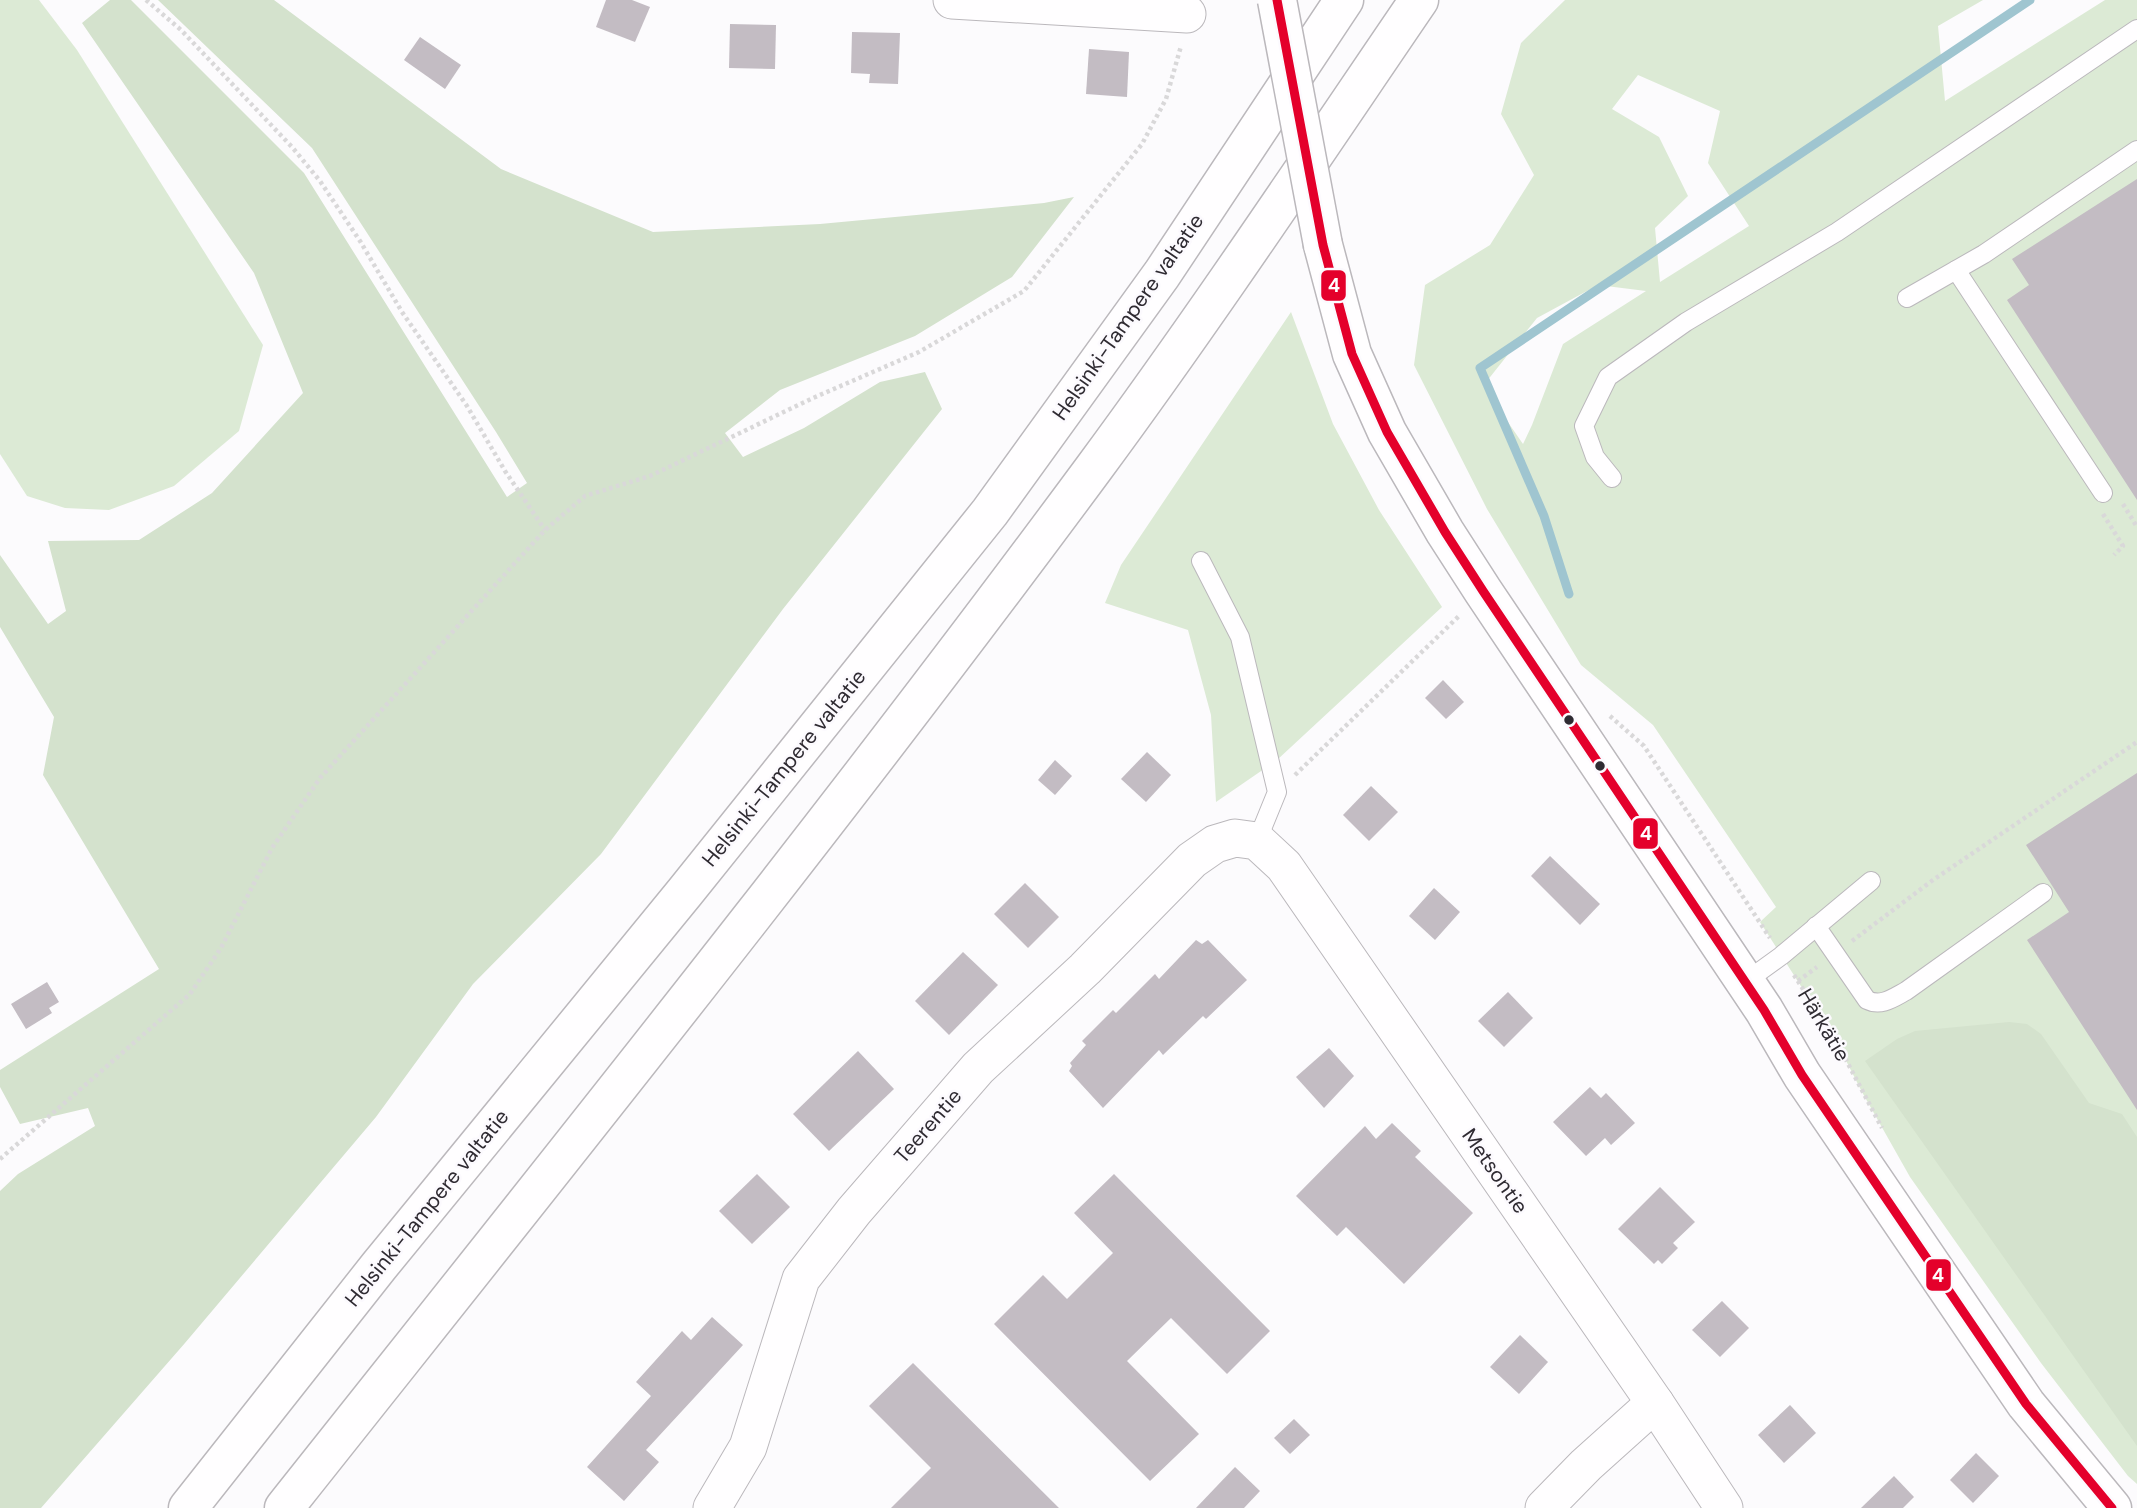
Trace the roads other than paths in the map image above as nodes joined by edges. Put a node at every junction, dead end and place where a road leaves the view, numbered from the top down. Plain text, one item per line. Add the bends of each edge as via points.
1 (952, 0) edge
2 (1277, 0) edge
3 (1344, 0) edge
4 (1419, 0) edge
5 (1187, 14) road end
6 (2137, 29) edge
7 (2137, 150) edge
8 (1956, 270) junction
9 (1907, 298) dead end
10 (1612, 478) dead end
11 (2103, 493) dead end
12 (1201, 561) dead end
13 (1257, 841) junction
14 (1871, 881) dead end
15 (2043, 893) dead end
16 (1816, 926) junction
17 (1745, 982) junction
18 (1655, 1403) junction
19 (188, 1508) edge
20 (284, 1508) edge
21 (712, 1508) edge
22 (1544, 1508) edge
23 (1724, 1508) edge
24 (2112, 1508) edge

1 - 5 street
2 - 17 main road, Härkätie, bridge via 1323,246 1352,354 1393,443 1483,591
3 - 19 main road, Helsinki-Tampere valtatie via 1162,274 990,512
4 - 20 main road via 1095,467 826,823
6 - 10 lane via 1837,232 1686,322 1608,377 1584,426 1595,457
7 - 8 lane
8 - 9 lane
8 - 11 lane
12 - 13 lane via 1240,637 1277,792
13 - 18 street, Metsontie via 1284,866
13 - 21 street, Teerentie via 1235,838 1214,844 1192,860 1085,969 978,1068 854,1211 801,1279 748,1447
14 - 16 lane
15 - 16 lane via 1906,991 1875,1004 1867,1000
16 - 17 lane
17 - 24 main road, Härkätie via 1802,1074 2026,1404
18 - 22 street
18 - 23 street, Metsontie

